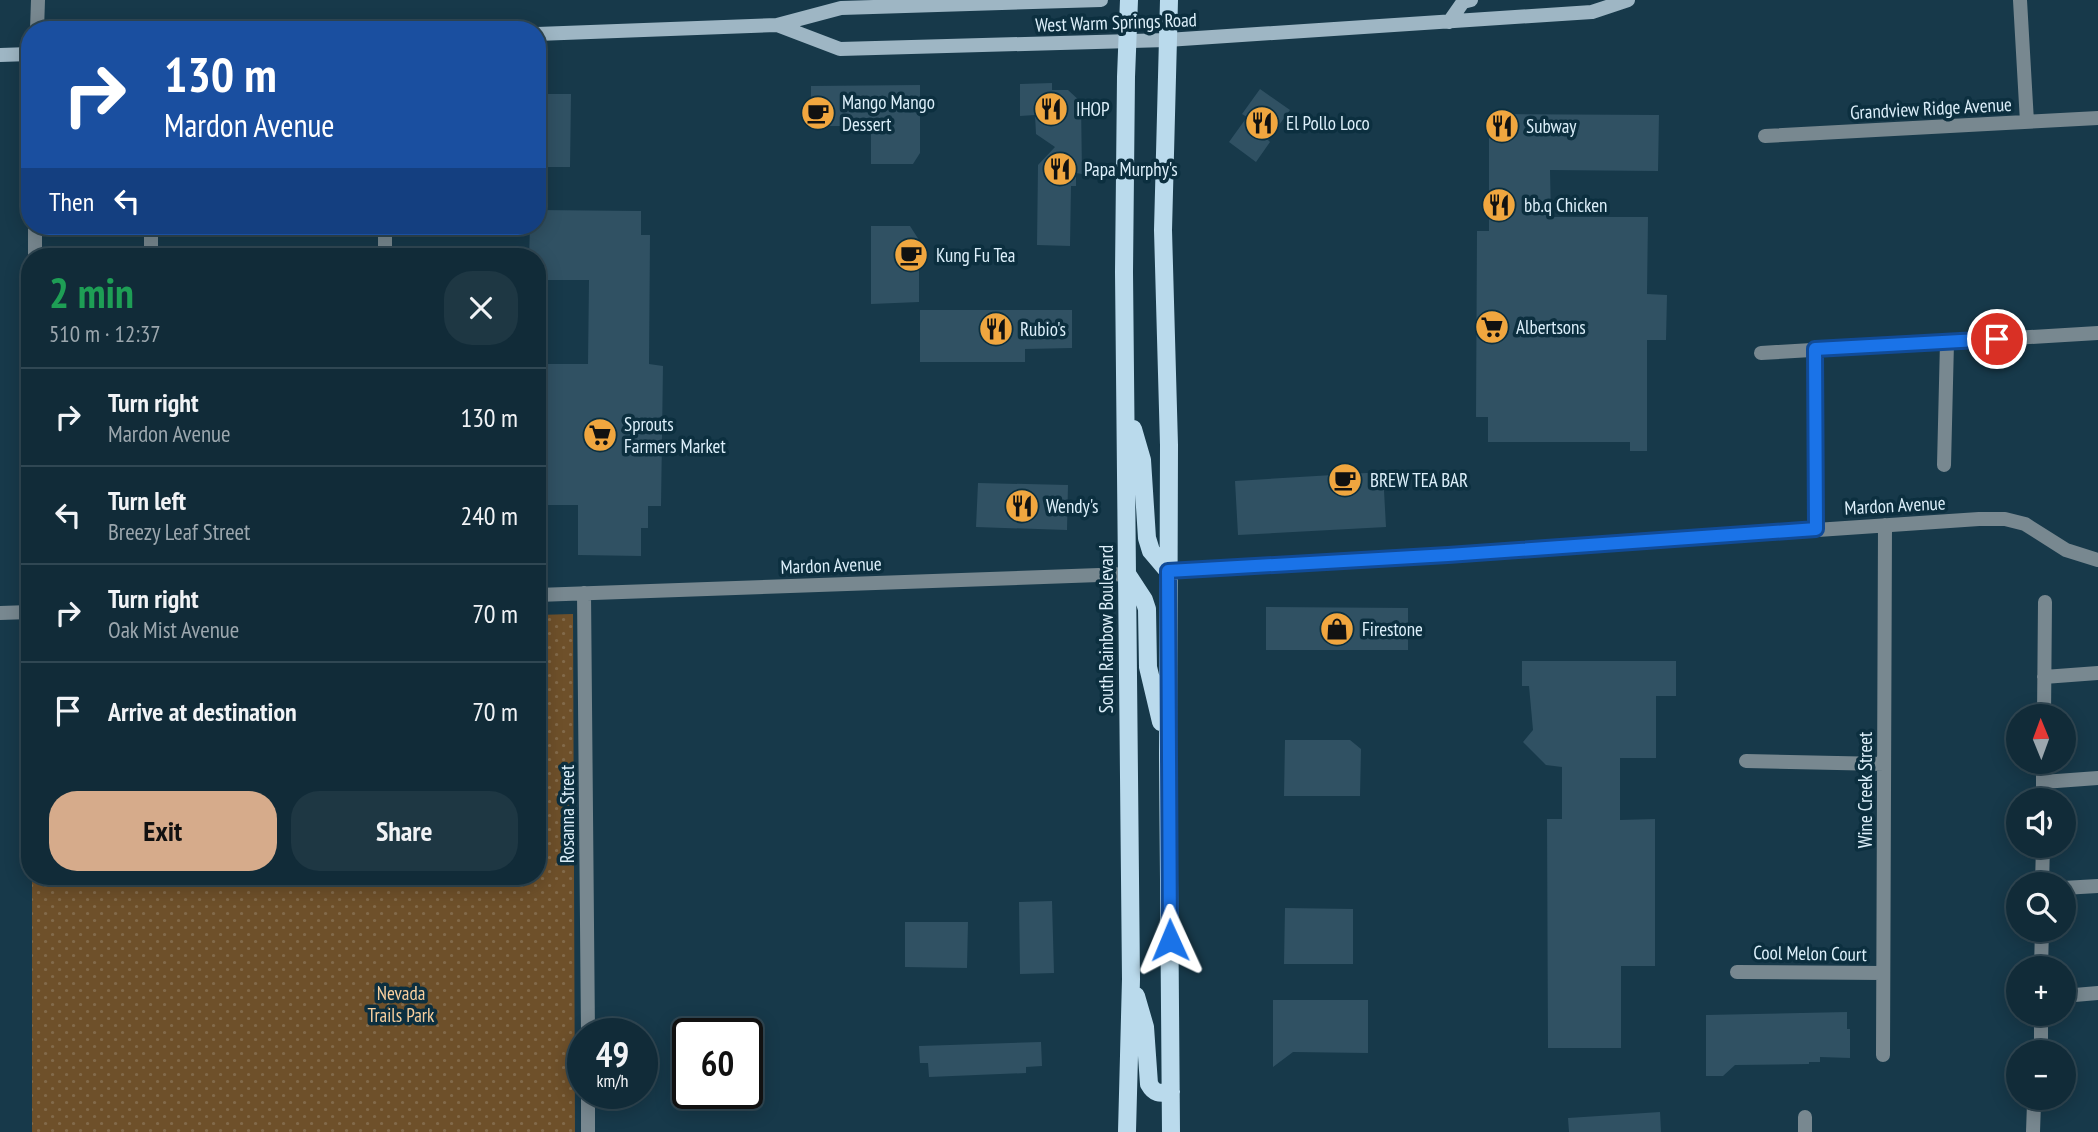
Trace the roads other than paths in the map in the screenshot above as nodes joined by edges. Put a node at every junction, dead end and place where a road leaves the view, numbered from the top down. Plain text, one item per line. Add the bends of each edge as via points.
1 (38, 0) edge
2 (1101, 0) edge
3 (1129, 0) edge
4 (1169, 0) edge
5 (1472, 0) edge
6 (1628, 0) edge
7 (2020, 0) edge
8 (37, 21) edge
9 (1449, 22) junction
10 (777, 25) junction
11 (546, 34) edge
12 (1167, 40) junction
13 (1127, 41) junction
14 (21, 54) edge
15 (0, 55) edge
16 (2098, 118) edge
17 (2027, 122) junction
18 (1765, 136) dead end
19 (2098, 333) edge
20 (1947, 342) junction
21 (1815, 349) junction
22 (1761, 353) dead end
23 (1126, 401) junction
24 (1944, 465) dead end
25 (1885, 525) junction
26 (1816, 529) junction
27 (2098, 560) edge
28 (1168, 571) junction
29 (1127, 574) junction
30 (584, 593) junction
31 (546, 595) edge
32 (2045, 602) dead end
33 (21, 613) edge
34 (0, 614) edge
35 (2098, 673) edge
36 (2044, 677) junction
37 (2044, 704) edge
38 (1168, 752) junction
39 (1746, 761) dead end
40 (1884, 764) junction
41 (2043, 774) edge
42 (2098, 778) edge
43 (2043, 782) junction
44 (2043, 788) edge
45 (2098, 886) edge
46 (2076, 887) edge
47 (1737, 972) dead end
48 (1883, 973) junction
49 (1131, 979) junction
50 (2098, 993) edge
51 (2076, 995) edge
52 (588, 1018) edge
53 (1883, 1055) dead end
54 (1171, 1092) junction
55 (588, 1109) edge
56 (2034, 1110) edge
57 (588, 1132) edge
58 (1126, 1132) edge
59 (1171, 1132) edge
60 (2033, 1132) edge

1 - 8 street
2 - 10 main road, West Warm Springs Road via 841,8
3 - 13 main road, South Rainbow Boulevard
4 - 12 main road
5 - 9 main road via 1463,2
6 - 9 main road, West Warm Springs Road via 1592,12
7 - 17 street
9 - 12 main road, West Warm Springs Road
10 - 11 main road, West Warm Springs Road
10 - 13 main road, West Warm Springs Road via 839,49
12 - 13 main road, West Warm Springs Road
12 - 28 main road via 1163,230
13 - 23 main road, South Rainbow Boulevard
14 - 15 main road
16 - 17 street, Grandview Ridge Avenue
17 - 18 street, Grandview Ridge Avenue
19 - 20 street
20 - 21 street
20 - 24 street
21 - 22 street
21 - 26 street
23 - 28 main road via 1142,460 1150,551
23 - 29 main road, South Rainbow Boulevard
25 - 26 street, Mardon Avenue
25 - 27 street, Mardon Avenue via 2005,519 2036,529 2066,550
25 - 40 street, Wine Creek Street
26 - 28 street, Mardon Avenue
28 - 38 main road
29 - 30 street, Mardon Avenue
29 - 38 main road via 1147,609 1148,667
29 - 49 main road, South Rainbow Boulevard
30 - 31 street, Mardon Avenue
30 - 52 street, Rosanna Street
32 - 36 street
33 - 34 street
35 - 36 street
36 - 37 street
38 - 54 main road
39 - 40 street
40 - 48 street, Wine Creek Street
41 - 43 street
42 - 43 street
43 - 44 street
45 - 46 street
47 - 48 street, Cool Melon Court
48 - 53 street, Wine Creek Street
49 - 54 main road via 1145,1027 1149,1084 1157,1093
49 - 58 main road, South Rainbow Boulevard
50 - 51 street
54 - 59 main road
55 - 57 street
56 - 60 street

